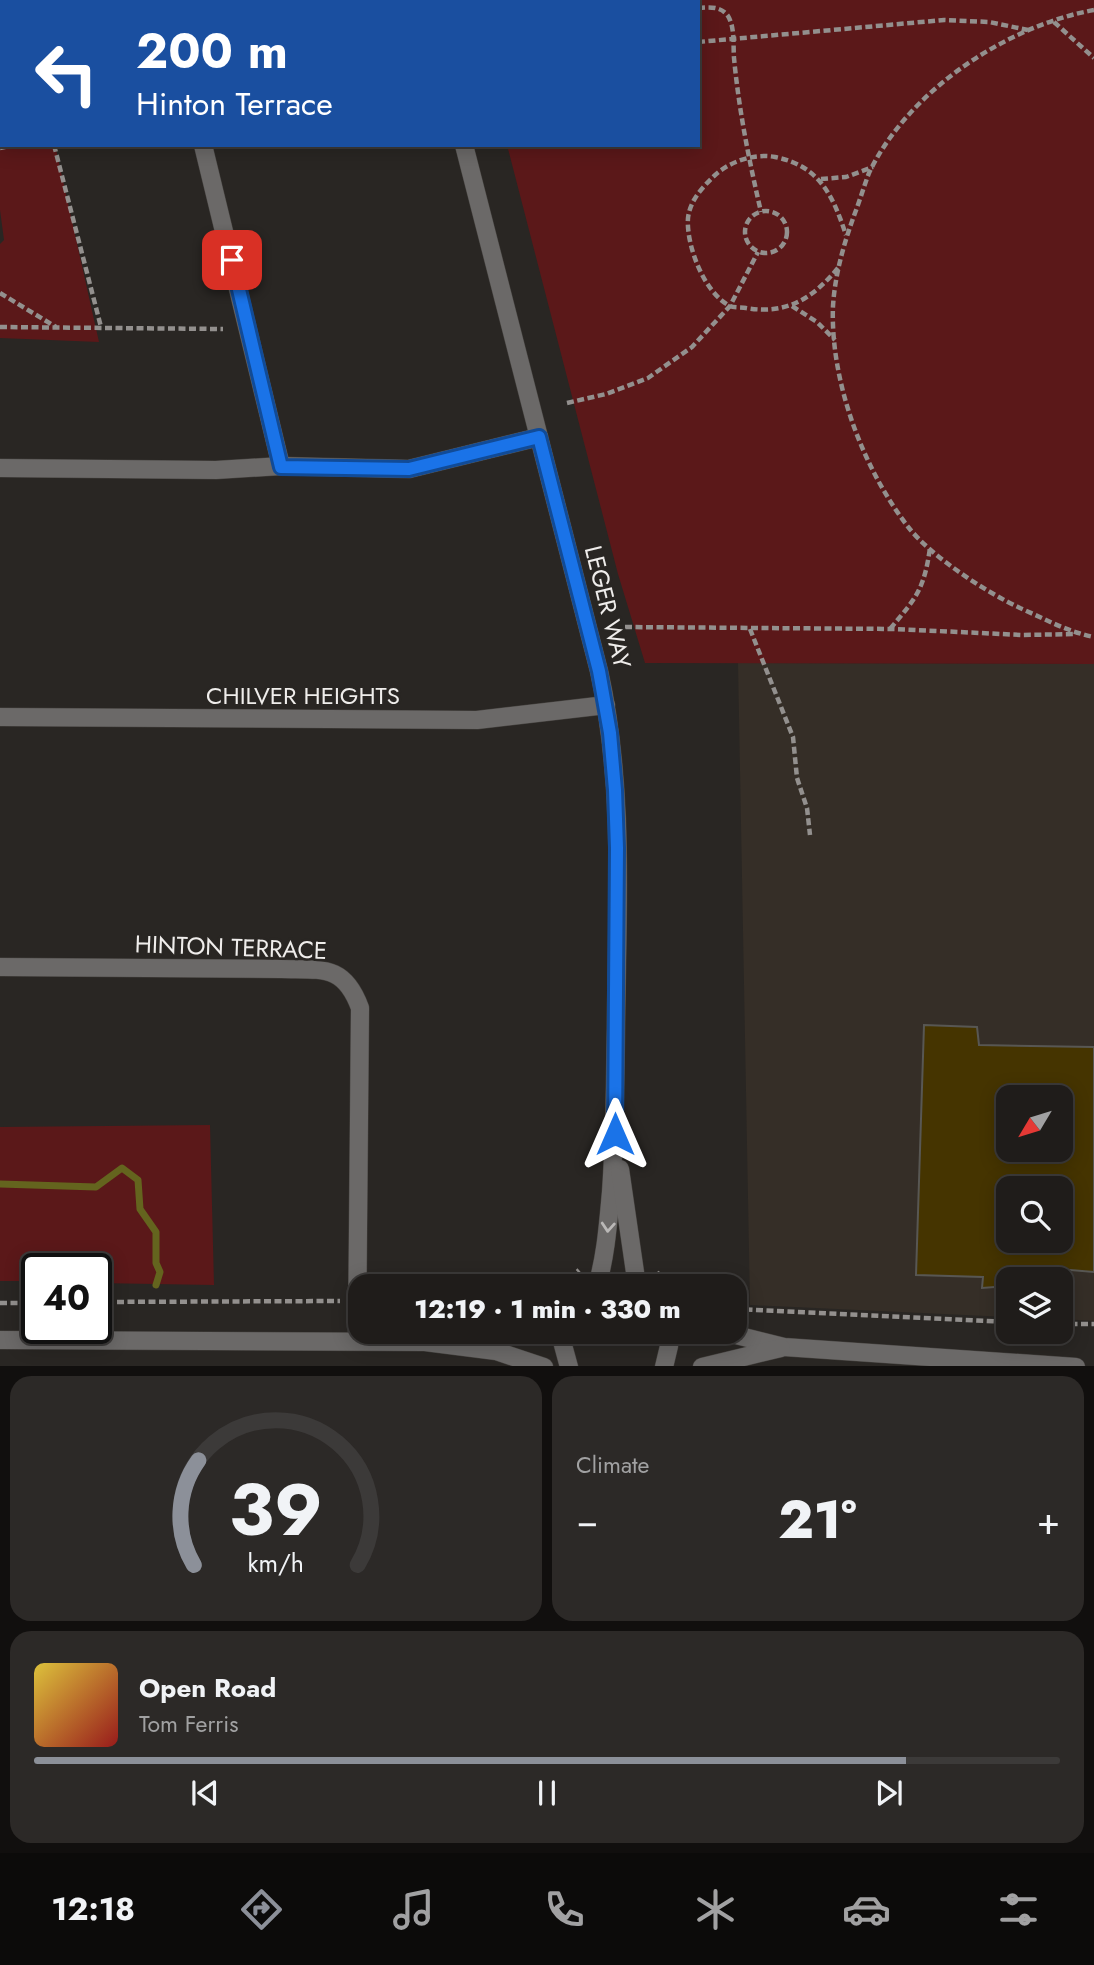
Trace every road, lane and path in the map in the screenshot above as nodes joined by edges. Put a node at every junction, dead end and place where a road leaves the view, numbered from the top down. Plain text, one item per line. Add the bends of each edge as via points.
1 (700, 8) edge
2 (1094, 10) edge
3 (1054, 22) junction
4 (1028, 30) junction
5 (733, 39) junction
6 (700, 42) edge
7 (1094, 58) edge
8 (55, 147) edge
9 (203, 147) edge
10 (465, 147) edge
11 (749, 158) junction
12 (873, 167) junction
13 (820, 179) junction
14 (761, 212) junction
15 (846, 236) junction
16 (758, 252) junction
17 (839, 267) junction
18 (0, 293) edge
19 (730, 306) junction
20 (792, 306) junction
21 (0, 327) edge
22 (57, 327) junction
23 (101, 328) junction
24 (223, 329) dead end
25 (835, 340) junction
26 (567, 402) dead end
27 (539, 437) junction
28 (281, 467) junction
29 (0, 468) edge
30 (930, 548) junction
31 (625, 627) dead end
32 (750, 629) junction
33 (889, 630) junction
34 (1076, 634) junction
35 (1094, 637) edge
36 (606, 705) junction
37 (0, 717) edge
38 (810, 835) dead end
39 (0, 967) edge
40 (615, 1134) junction
41 (584, 1264) dead end
42 (358, 1274) edge
43 (574, 1274) edge
44 (600, 1274) edge
45 (635, 1274) edge
46 (332, 1301) dead end
47 (112, 1302) edge
48 (0, 1303) edge
49 (21, 1303) edge
50 (747, 1310) edge
51 (996, 1321) edge
52 (1073, 1324) edge
53 (1094, 1324) edge
54 (747, 1338) edge
55 (0, 1340) edge
56 (348, 1341) edge
57 (441, 1344) edge
58 (563, 1344) edge
59 (669, 1344) edge
60 (784, 1347) junction
61 (873, 1360) edge
62 (541, 1366) edge
63 (569, 1366) edge
64 (664, 1366) edge
65 (706, 1366) edge
66 (1047, 1366) edge

1 - 5 path via 723,11
2 - 3 path
3 - 4 path
3 - 7 path
4 - 5 path via 944,20
4 - 12 path via 971,60 926,97
5 - 6 path
5 - 11 path
8 - 23 path
9 - 28 street
10 - 27 street, LEGER WAY
11 - 13 path via 774,157
11 - 14 path
11 - 19 path via 720,169 697,194 688,217 691,249 701,273
12 - 13 path via 846,177
12 - 15 path
13 - 15 path via 835,202
14 - 16 path via 750,218 745,231 748,243
14 - 16 path via 780,216 787,234 777,250
15 - 17 path
16 - 19 path
17 - 20 path via 820,289
17 - 25 path
18 - 22 path
19 - 20 path via 759,310
19 - 26 path via 692,347 648,378
20 - 25 path
21 - 22 path
22 - 23 path
23 - 24 path
25 - 30 path via 851,422 881,488 910,530
27 - 28 street via 409,469
27 - 36 street, LEGER WAY
28 - 29 street
30 - 33 path via 925,577 914,600
30 - 34 path via 989,593
31 - 32 path
32 - 33 path
32 - 38 path via 793,737
33 - 34 path
34 - 35 path
36 - 37 street, CHILVER HEIGHTS via 477,720
36 - 40 street, LEGER WAY via 617,848
39 - 42 street, HINTON TERRACE via 281,969 341,975 360,1007
40 -> 44 street, LEGER WAY
40 - 45 street, LEGER WAY
41 - 43 path
46 - 47 path
48 - 49 path
50 - 51 path
52 - 53 path
54 - 60 street
55 - 56 street
57 - 62 street via 496,1351
58 - 63 street
59 - 64 street
60 - 61 street
60 - 65 street
61 - 66 street

